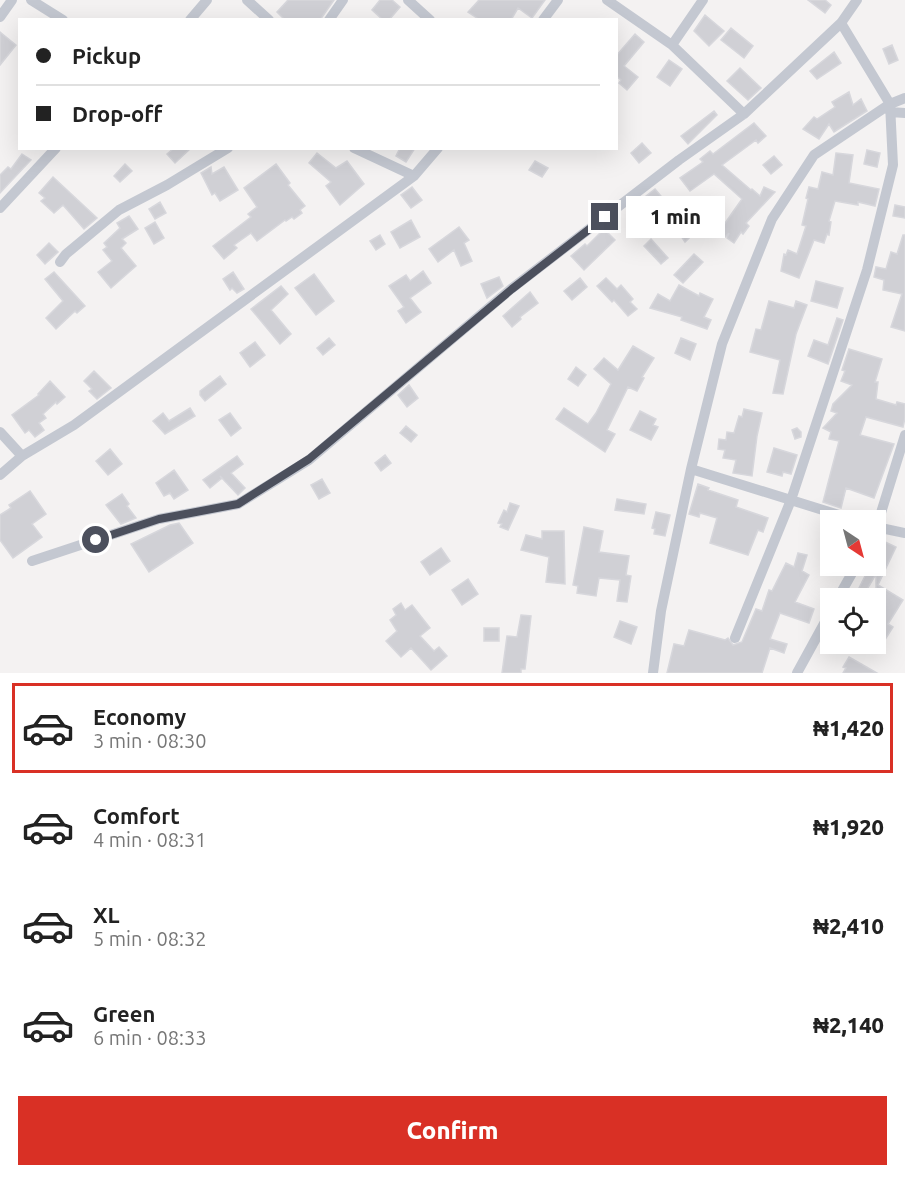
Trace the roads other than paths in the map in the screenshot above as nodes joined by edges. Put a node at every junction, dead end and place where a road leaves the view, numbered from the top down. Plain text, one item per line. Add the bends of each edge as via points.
1 (12, 0) edge
2 (31, 0) edge
3 (207, 0) edge
4 (247, 0) edge
5 (343, 0) edge
6 (408, 0) edge
7 (558, 0) edge
8 (608, 0) edge
9 (703, 0) edge
10 (857, 0) edge
11 (0, 17) edge
12 (60, 18) edge
13 (192, 18) edge
14 (267, 18) edge
15 (330, 18) edge
16 (428, 18) edge
17 (544, 18) edge
18 (841, 23) junction
19 (672, 45) junction
20 (905, 98) edge
21 (890, 108) junction
22 (905, 113) edge
23 (744, 114) junction
24 (54, 150) edge
25 (225, 150) edge
26 (358, 150) edge
27 (436, 150) edge
28 (414, 176) junction
29 (0, 208) edge
30 (60, 262) dead end
31 (0, 432) edge
32 (905, 435) edge
33 (22, 456) junction
34 (691, 469) junction
35 (0, 475) edge
36 (791, 500) junction
37 (823, 510) edge
38 (882, 510) edge
39 (886, 529) edge
40 (905, 532) edge
41 (32, 561) dead end
42 (820, 631) edge
43 (735, 638) dead end
44 (653, 673) edge
45 (797, 673) edge

1 - 11 street
2 - 12 street
3 - 13 street
4 - 14 street
5 - 15 street
6 - 16 street
7 - 17 street
8 - 19 street
9 - 19 street
10 - 18 street
18 - 21 street
18 - 23 street
19 - 23 street
20 - 21 street
21 - 22 street
21 - 34 street via 814,155 772,219 722,344
21 - 36 street via 893,165 869,260
23 - 41 street via 512,289 309,459 238,504 159,519
24 - 29 street
25 - 30 street via 119,210
26 - 28 street
27 - 28 street
28 - 33 street via 74,425
31 - 33 street
32 - 38 street
33 - 35 street
34 - 36 street
34 - 44 street
36 - 37 street
36 - 43 street
39 - 40 street
42 - 45 street

